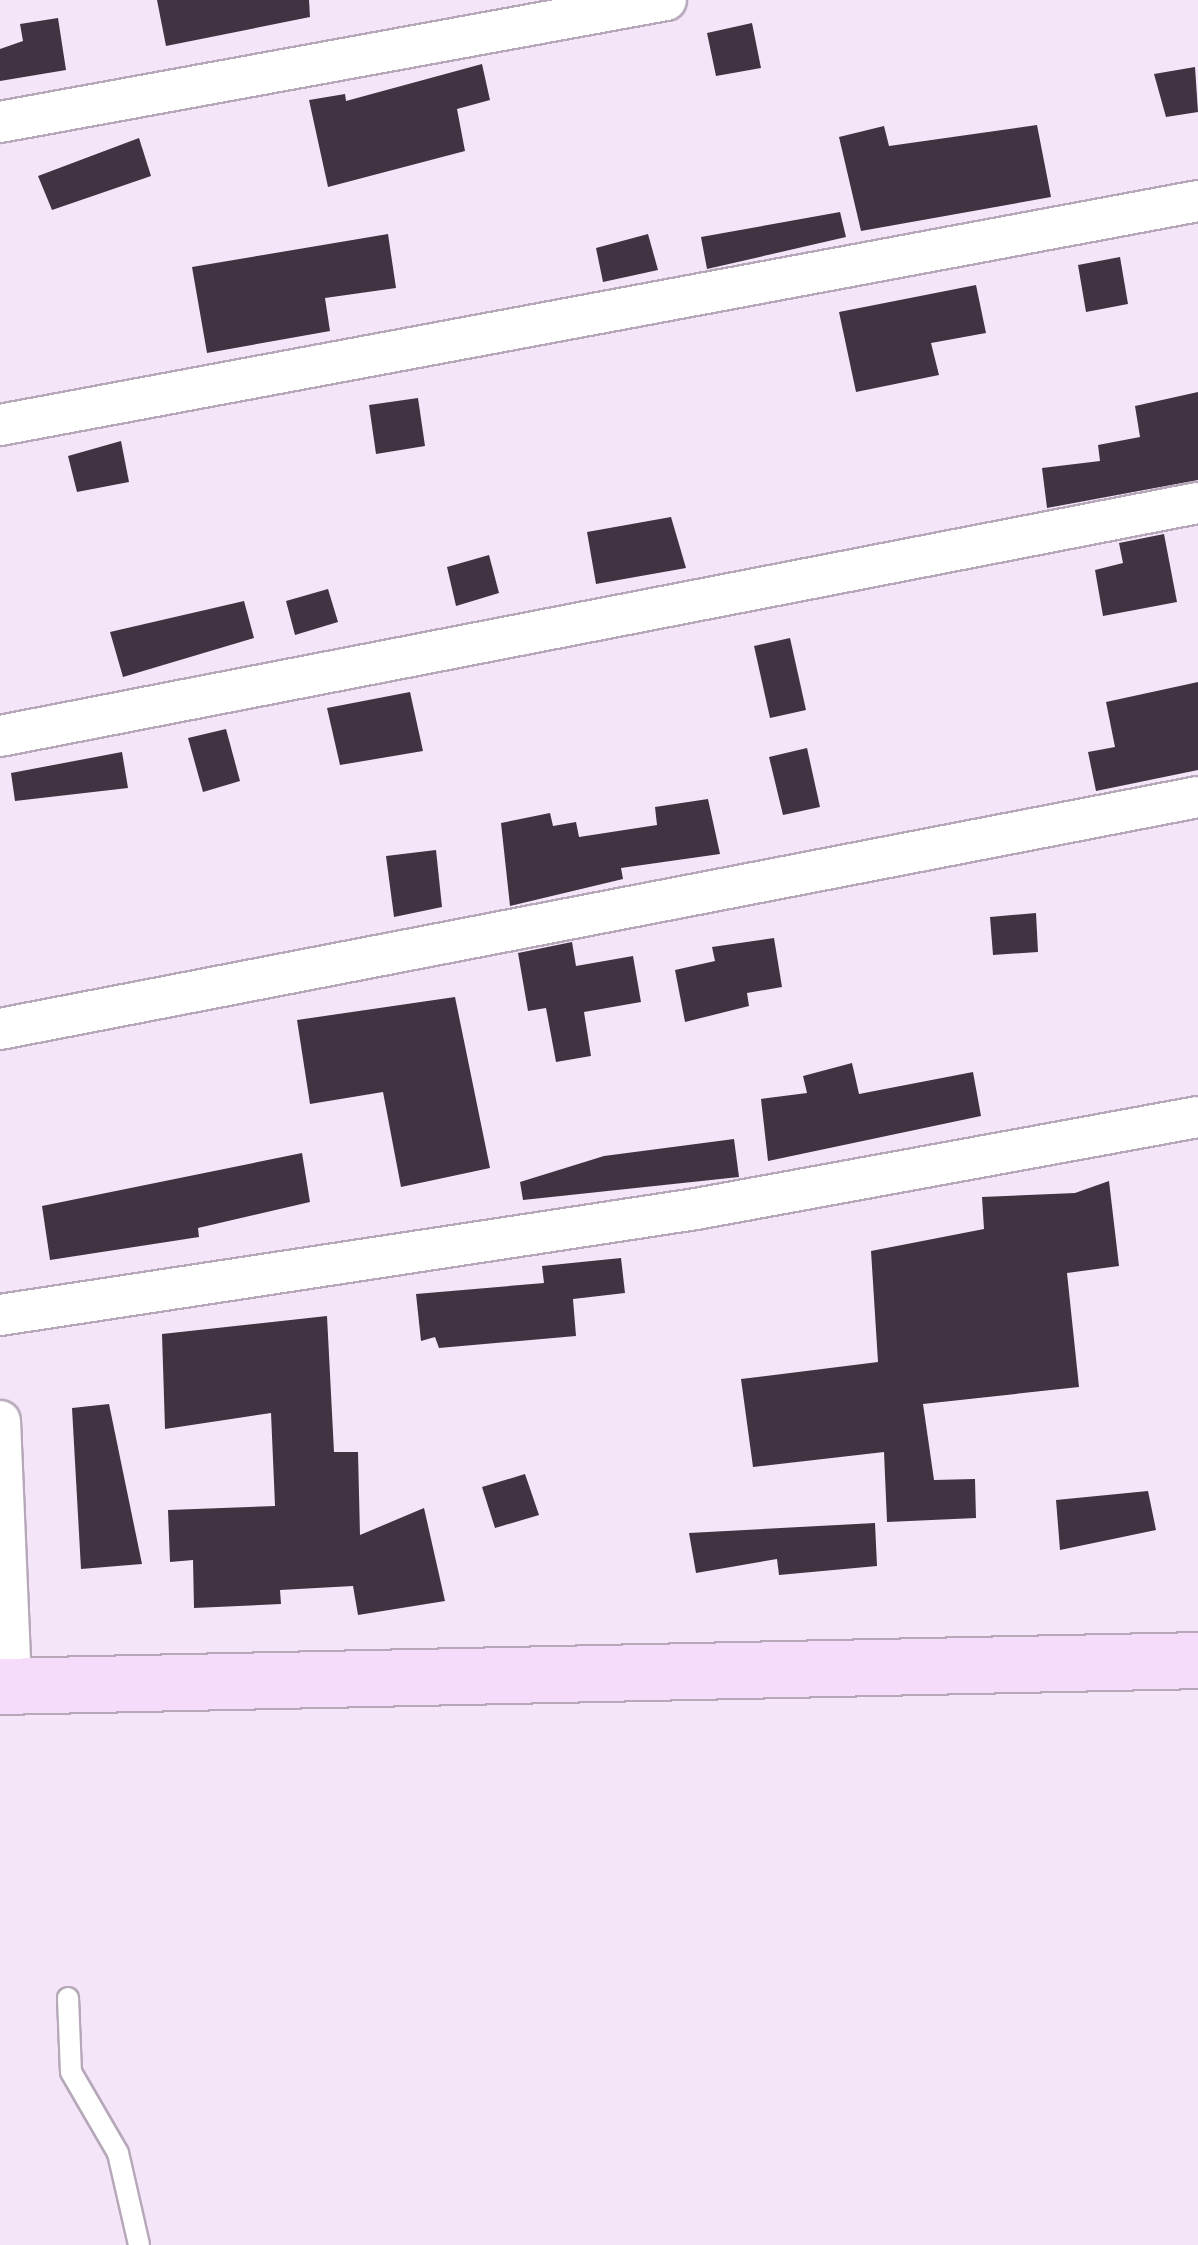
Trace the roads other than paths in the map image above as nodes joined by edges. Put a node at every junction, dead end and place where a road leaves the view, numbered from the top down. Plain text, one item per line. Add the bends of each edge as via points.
1 (666, 0) edge
2 (0, 122) edge
3 (1198, 202) edge
4 (0, 425) edge
5 (1198, 503) edge
6 (0, 736) edge
7 (1198, 797) edge
8 (0, 1029) edge
9 (1198, 1117) edge
10 (0, 1316) edge
11 (0, 1421) edge
12 (1198, 1660) edge
13 (5, 1686) edge
14 (68, 1998) dead end
15 (139, 2245) edge

1 - 2 street
3 - 4 street
5 - 6 street
7 - 8 street
9 - 10 street via 696,1209
11 - 13 street
12 - 13 main road
14 - 15 lane via 72,2072 118,2153

